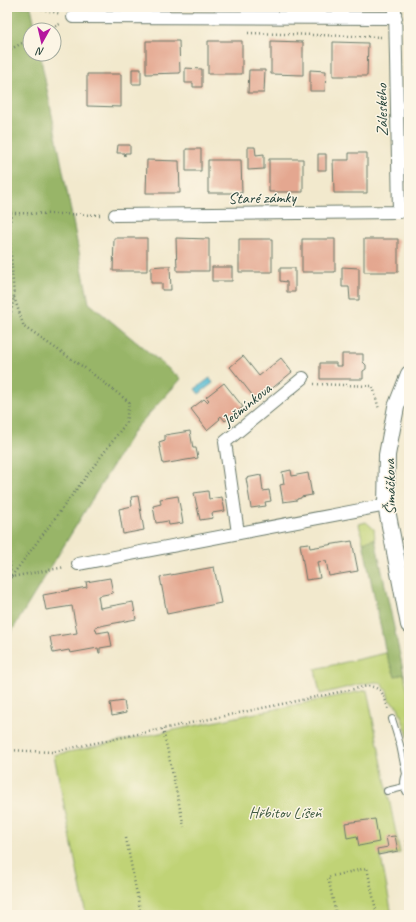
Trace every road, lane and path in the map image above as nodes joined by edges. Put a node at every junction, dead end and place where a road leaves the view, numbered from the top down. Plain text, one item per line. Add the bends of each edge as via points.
1 (34, 7) edge
2 (395, 12) edge
3 (73, 17) joint
4 (22, 43) edge
5 (7, 51) edge
6 (7, 160) edge
7 (11, 186) junction
8 (7, 189) edge
9 (404, 211) edge
10 (11, 213) junction
11 (115, 215) joint
12 (7, 236) edge
13 (10, 239) junction
14 (14, 297) junction
15 (7, 333) edge
16 (409, 374) edge
17 (303, 378) joint
18 (381, 416) dead end
19 (386, 505) junction
20 (7, 526) edge
21 (238, 533) junction
22 (78, 564) joint
23 (11, 577) junction
24 (7, 585) edge
25 (409, 625) edge
26 (392, 719) joint
27 (163, 729) junction
28 (7, 750) edge
29 (409, 767) edge
30 (406, 774) junction
31 (404, 787) junction
32 (387, 791) dead end
33 (409, 795) edge
34 (409, 805) edge
35 (184, 827) dead end
36 (126, 838) dead end
37 (409, 903) edge
38 (141, 915) edge
39 (336, 915) edge
40 (376, 915) edge

1 - 3 path
2 - 3 street
2 - 9 street, Záleského
4 - 5 path
6 - 7 path
7 - 8 path
7 - 10 path
9 - 11 street, Staré zámky
10 - 11 path
10 - 13 path
12 - 13 path
13 - 14 path
14 - 15 path
14 - 23 path via 24,327 85,368 129,402 126,423
16 - 19 street, Šimáčkova via 396,406 387,455
17 - 18 path via 307,384 373,386
17 - 21 street, Ječmínkova via 225,442
19 - 21 street
19 - 25 street, Šimáčkova
20 - 23 path
21 - 22 street
22 - 23 path
23 - 24 path
26 - 27 path via 381,691 368,686
26 - 30 lane
27 - 28 path via 52,752
27 - 35 path
29 - 30 lane
30 - 31 lane
31 - 32 lane
31 - 33 lane
34 - 37 path via 406,819
36 - 38 path
39 - 40 path via 328,877 367,868

